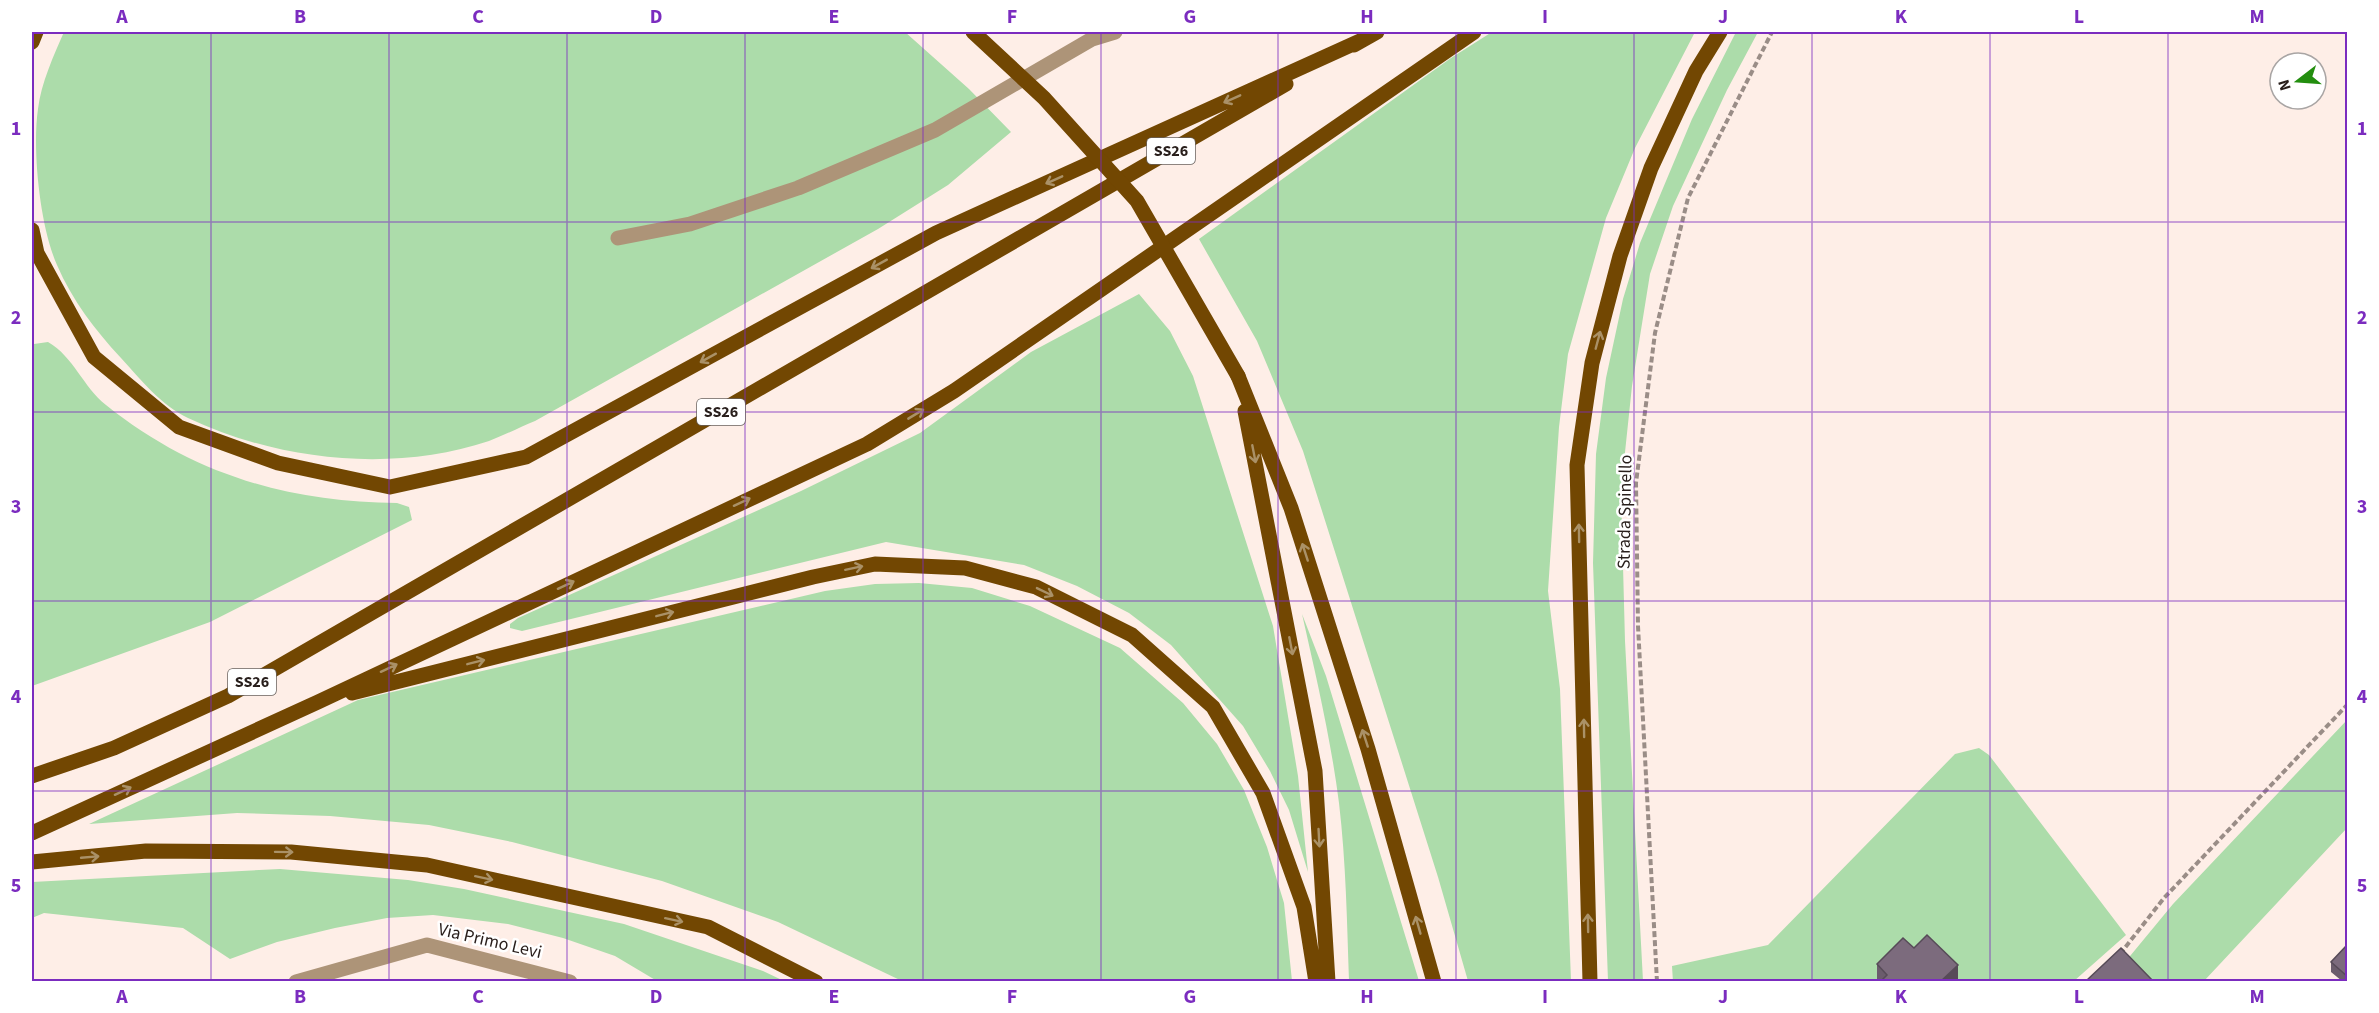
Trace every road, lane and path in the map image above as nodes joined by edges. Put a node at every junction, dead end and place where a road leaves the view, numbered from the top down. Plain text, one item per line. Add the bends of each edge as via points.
1 (36, 32) edge
2 (973, 32) edge
3 (1115, 32) edge
4 (1377, 32) edge
5 (1474, 32) edge
6 (1720, 32) edge
7 (1772, 32) edge
8 (1362, 40) junction
9 (32, 42) edge
10 (32, 230) edge
11 (618, 238) dead end
12 (1238, 376) junction
13 (318, 702) junction
14 (2348, 704) edge
15 (32, 776) edge
16 (32, 833) edge
17 (32, 862) edge
18 (2118, 956) edge
19 (296, 981) edge
20 (570, 981) edge
21 (816, 981) edge
22 (1316, 981) edge
23 (1328, 981) edge
24 (1434, 981) edge
25 (1590, 981) edge
26 (1657, 981) edge

1 - 9 main road
2 - 12 main road, bridge via 1044,98 1137,201
3 - 11 street via 1092,39 935,130 798,188 690,224
4 - 8 main road, SS26
13 -> 5 main road via 867,444 954,391
25 -> 6 main road via 1577,465 1592,363 1620,256 1651,168 1696,71
7 - 26 path, Strada Spinello via 1689,198 1655,333 1636,483 1638,626
8 -> 10 main road via 936,233 526,457 390,487 278,463 179,427 94,357 37,254
8 - 15 main road, SS26 via 228,696 114,748
12 -> 23 main road via 1315,771
24 -> 12 main road via 1368,749 1295,519
16 -> 13 main road
13 -> 22 main road via 801,579 874,564 965,568 1036,587 1132,635 1213,707 1263,793 1304,908
14 - 18 path via 2164,898
17 -> 21 main road via 146,851 280,852 427,865 708,927
19 - 20 street, Via Primo Levi via 428,945

